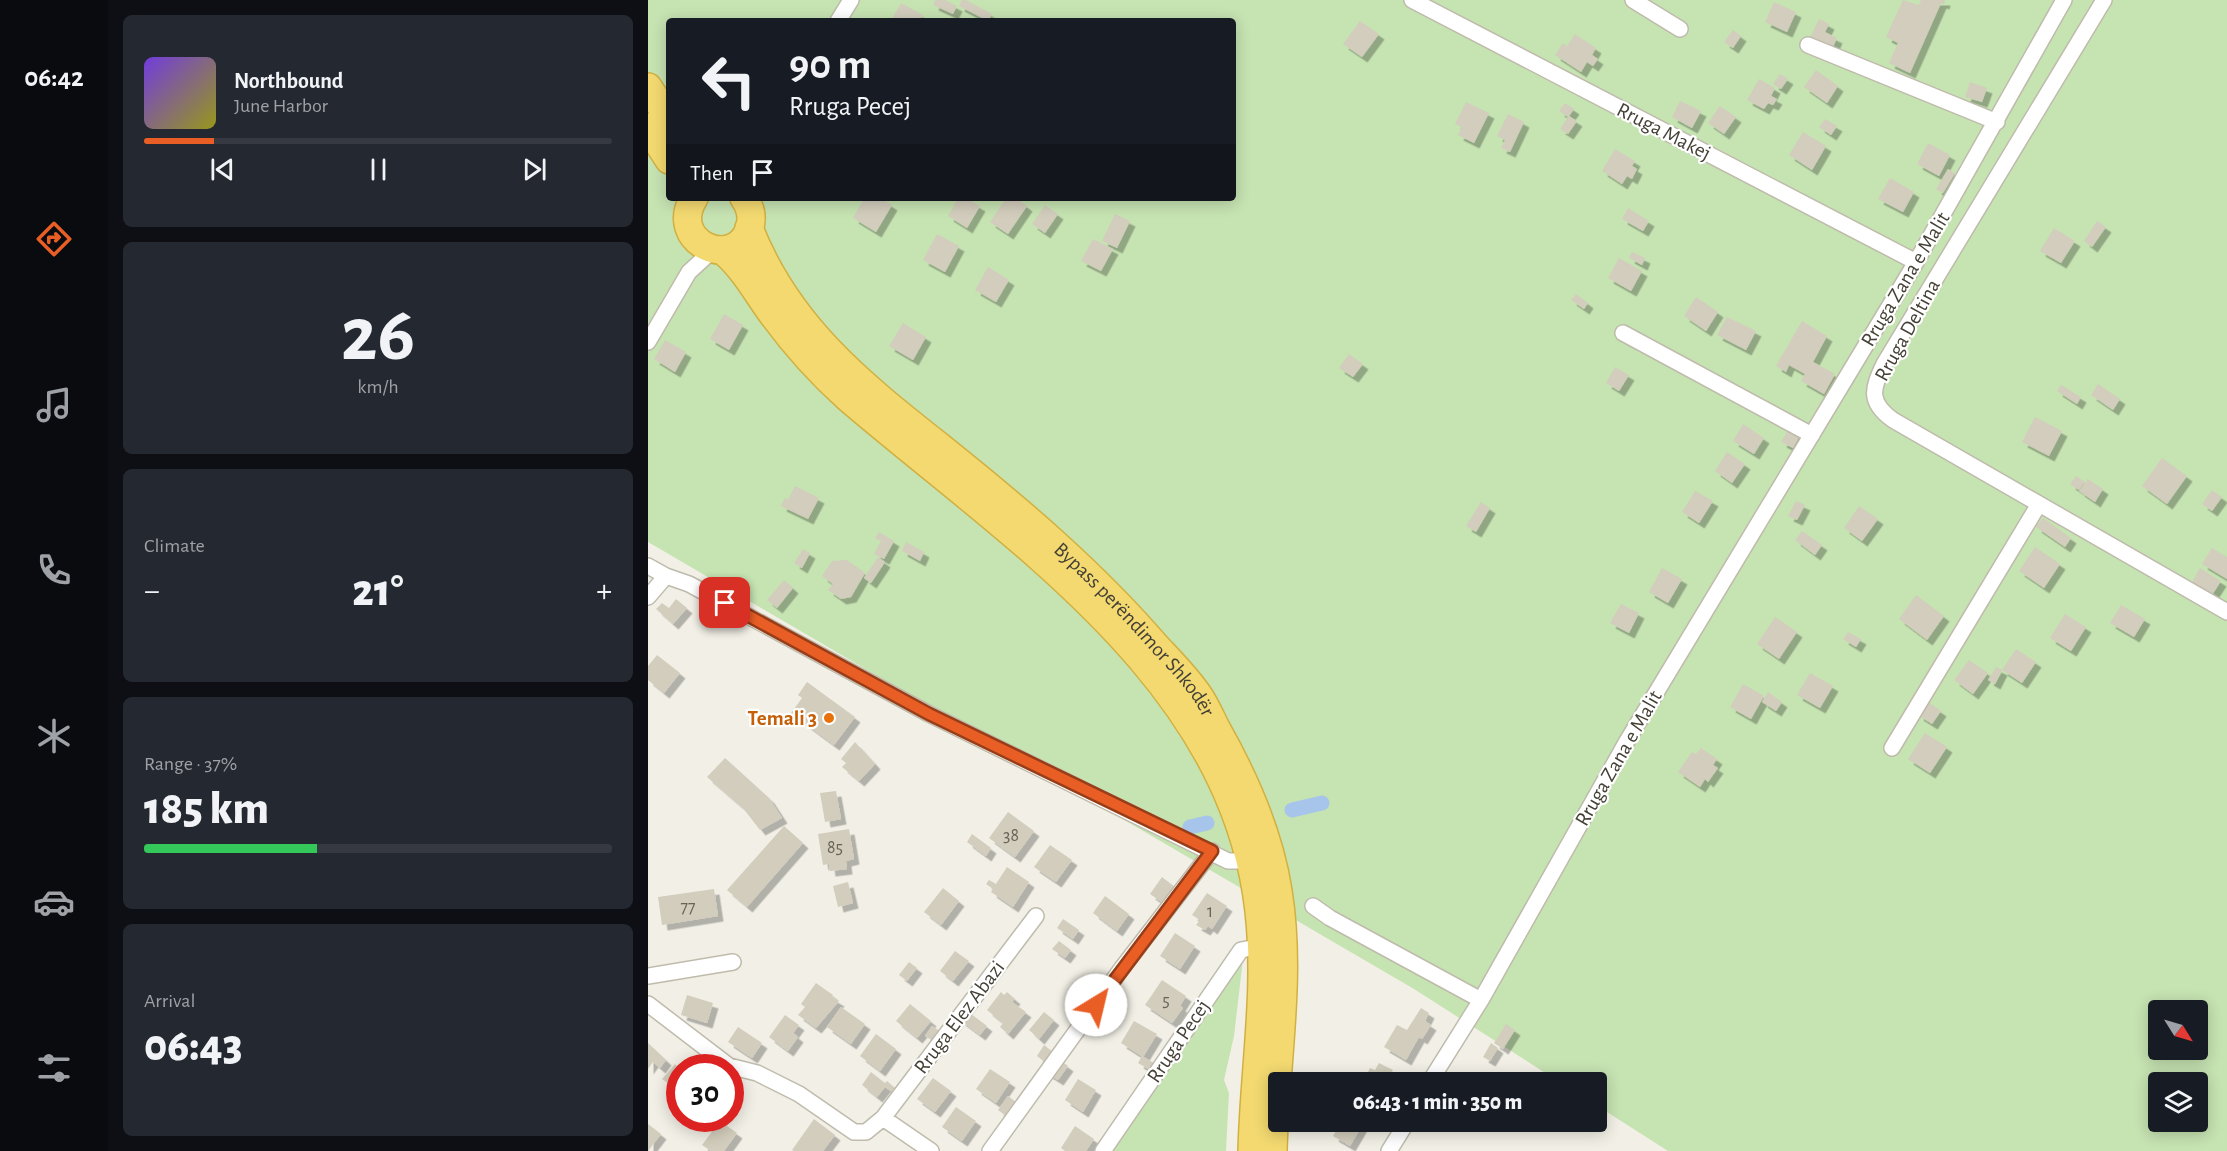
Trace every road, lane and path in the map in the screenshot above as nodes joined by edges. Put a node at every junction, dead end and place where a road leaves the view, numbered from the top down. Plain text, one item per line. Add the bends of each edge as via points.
1 (851, 0) edge
2 (1412, 0) edge
3 (1633, 0) edge
4 (2064, 0) edge
5 (2104, 0) edge
6 (840, 18) edge
7 (1680, 29) dead end
8 (1808, 45) dead end
9 (648, 87) edge
10 (666, 114) edge
11 (1996, 122) junction
12 (648, 128) edge
13 (666, 155) edge
14 (691, 201) edge
15 (745, 201) edge
16 (749, 228) junction
17 (713, 248) junction
18 (1916, 262) junction
19 (1623, 333) dead end
20 (648, 342) edge
21 (1812, 435) junction
22 (2039, 504) junction
23 (648, 566) edge
24 (666, 576) junction
25 (648, 597) edge
26 (2227, 612) edge
27 (1892, 748) dead end
28 (1212, 851) junction
29 (1250, 861) junction
30 (1313, 906) dead end
31 (1036, 916) dead end
32 (1262, 946) junction
33 (733, 962) dead end
34 (648, 976) edge
35 (1481, 1000) junction
36 (648, 1004) edge
37 (1436, 1072) edge
38 (882, 1118) junction
39 (1401, 1132) edge
40 (931, 1151) edge
41 (990, 1151) edge
42 (1103, 1151) edge
43 (1252, 1151) edge
44 (1273, 1151) edge
45 (1389, 1151) edge

1 - 6 street
2 - 18 street, Rruga Makej
3 - 7 street
4 - 11 street, Rruga Zana e Malit
5 - 22 street, Rruga Deltina via 1884,364 1874,391 1877,406 1893,420
8 - 11 street
9 - 10 highway
11 - 18 street, Rruga Zana e Malit
12 - 13 highway
14 - 17 highway, Bypass perëndimor Shkodër via 687,212 689,229 693,236
15 - 16 highway, Bypass perëndimor Shkodër via 751,215
16 - 17 highway via 740,242
16 - 44 highway, Bypass perëndimor Shkodër via 762,260 792,308 846,370 1081,566 1197,693 1234,760 1262,823 1278,891 1283,967
17 - 20 street via 688,272
17 - 29 highway, Bypass perëndimor Shkodër via 745,273 788,334 821,372 1056,571 1146,665 1187,719 1215,766
18 - 21 street, Rruga Zana e Malit
19 - 21 street
21 - 35 street, Rruga Zana e Malit via 1627,741
22 - 26 street, Rruga Deltina
22 - 27 street
23 - 24 street
24 - 25 street
24 - 28 street via 689,584 929,714
28 - 29 street via 1228,861
28 - 41 street
29 - 32 highway, Bypass perëndimor Shkodër
30 - 35 street
31 - 38 street, Rruga Elez Abazi
32 - 42 street, Rruga Pecej via 1241,950
32 - 43 highway, Bypass perëndimor Shkodër
33 - 34 street
35 - 37 street, Rruga Zana e Malit
36 - 38 street, Rruga Elez Abazi via 729,1066 757,1073 799,1094 854,1132 866,1132
38 - 40 street
39 - 45 street

